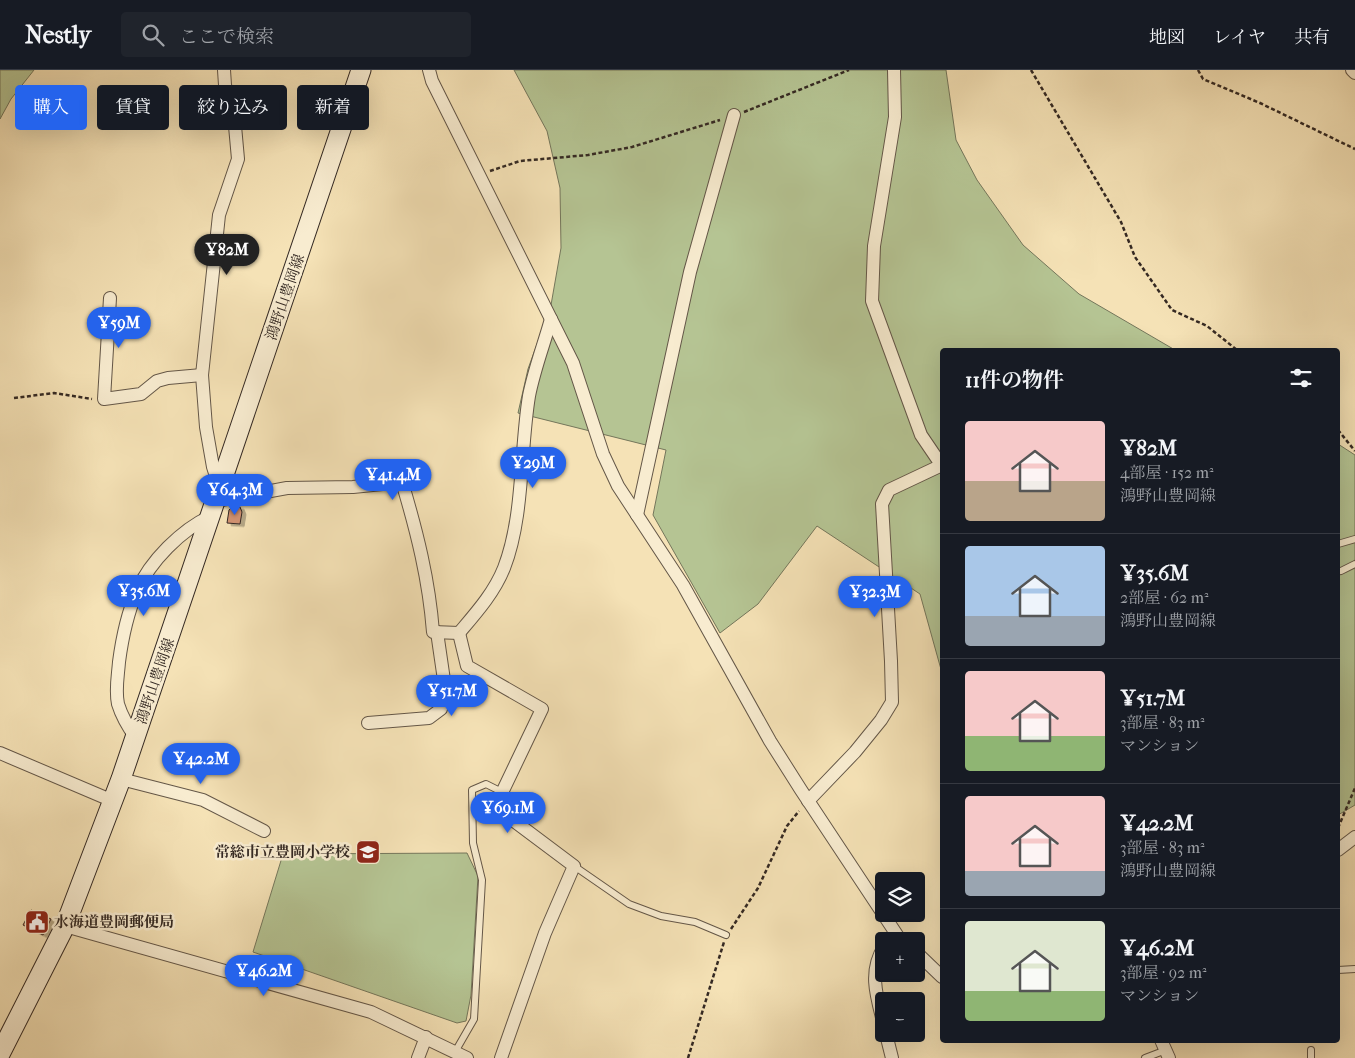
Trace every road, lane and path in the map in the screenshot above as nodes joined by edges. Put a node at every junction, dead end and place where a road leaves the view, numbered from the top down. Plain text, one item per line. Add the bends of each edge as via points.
1 (224, 70) edge
2 (361, 70) edge
3 (429, 70) edge
4 (849, 70) edge
5 (894, 70) edge
6 (1031, 70) edge
7 (1198, 70) edge
8 (1352, 70) edge
9 (1355, 73) edge
10 (734, 115) junction
11 (1355, 149) edge
12 (479, 175) junction
13 (110, 298) dead end
14 (551, 319) junction
15 (1235, 348) edge
16 (202, 375) junction
17 (14, 398) dead end
18 (104, 399) junction
19 (1340, 433) edge
20 (1355, 452) edge
21 (940, 463) edge
22 (940, 467) edge
23 (215, 502) junction
24 (637, 515) junction
25 (1355, 539) edge
26 (1340, 543) edge
27 (1355, 564) edge
28 (1342, 571) dead end
29 (437, 632) junction
30 (459, 634) junction
31 (368, 724) dead end
32 (136, 738) junction
33 (0, 753) edge
34 (121, 779) junction
35 (1355, 788) edge
36 (502, 792) junction
37 (113, 800) junction
38 (808, 801) junction
39 (1340, 823) edge
40 (264, 831) dead end
41 (1355, 837) edge
42 (1340, 848) edge
43 (574, 866) junction
44 (65, 926) junction
45 (890, 932) edge
46 (726, 936) junction
47 (925, 960) edge
48 (875, 964) edge
49 (1355, 969) edge
50 (1340, 970) edge
51 (940, 974) edge
52 (875, 980) edge
53 (426, 1037) junction
54 (888, 1042) edge
55 (1166, 1049) edge
56 (1311, 1050) dead end
57 (455, 1052) junction
58 (0, 1054) edge
59 (418, 1058) edge
60 (467, 1058) edge
61 (501, 1058) edge
62 (688, 1058) edge
63 (892, 1058) edge
64 (1145, 1058) edge
65 (1311, 1058) edge

1 - 16 street via 238,159 219,216
2 - 23 main road, 鴻野山豊岡線
3 - 12 street
4 - 10 path
5 - 21 street via 894,118 874,246 872,301 922,435
6 - 15 path via 1121,222 1135,257 1172,310 1207,326
7 - 11 path via 1204,79
8 - 9 street
10 - 12 path via 632,147 520,161
10 - 24 street via 690,272
12 - 14 street
13 - 18 street
14 - 24 street via 573,363 603,454
14 - 30 street via 529,394 519,490 504,568 491,594
16 - 18 street via 168,378 157,381 141,394
16 - 23 street
17 - 18 path via 54,393
19 - 20 path
22 - 38 street via 889,490 882,504 892,702 882,720
23 - 29 street via 287,488 402,482 430,590 433,632
23 - 32 main road, 鴻野山豊岡線
23 - 32 street via 145,575 136,592 121,648 116,688 123,718
24 - 38 street via 683,585 770,741
25 - 26 lane
27 - 28 lane
29 - 30 street
29 - 31 street via 445,687 441,709 429,718
30 - 36 street via 467,666 542,708
32 - 34 main road, 鴻野山豊岡線
33 - 37 street
34 - 37 main road, 鴻野山豊岡線
34 - 40 street via 203,800
35 - 39 path
36 - 43 street via 498,809
36 - 57 lane via 486,784 472,790 473,844 482,880 474,1018
37 - 44 main road, 鴻野山豊岡線
38 - 45 street
38 - 46 path via 787,826 758,888
41 - 42 street
43 - 46 lane via 629,904 661,916 695,922
43 - 61 street via 544,933
44 - 53 street via 371,1012
44 - 58 main road, 鴻野山豊岡線
46 - 62 path
47 - 51 street
48 - 52 street
49 - 50 lane
53 - 57 street
53 - 59 street
54 - 63 street
55 - 64 lane
56 - 65 lane
57 - 60 street

